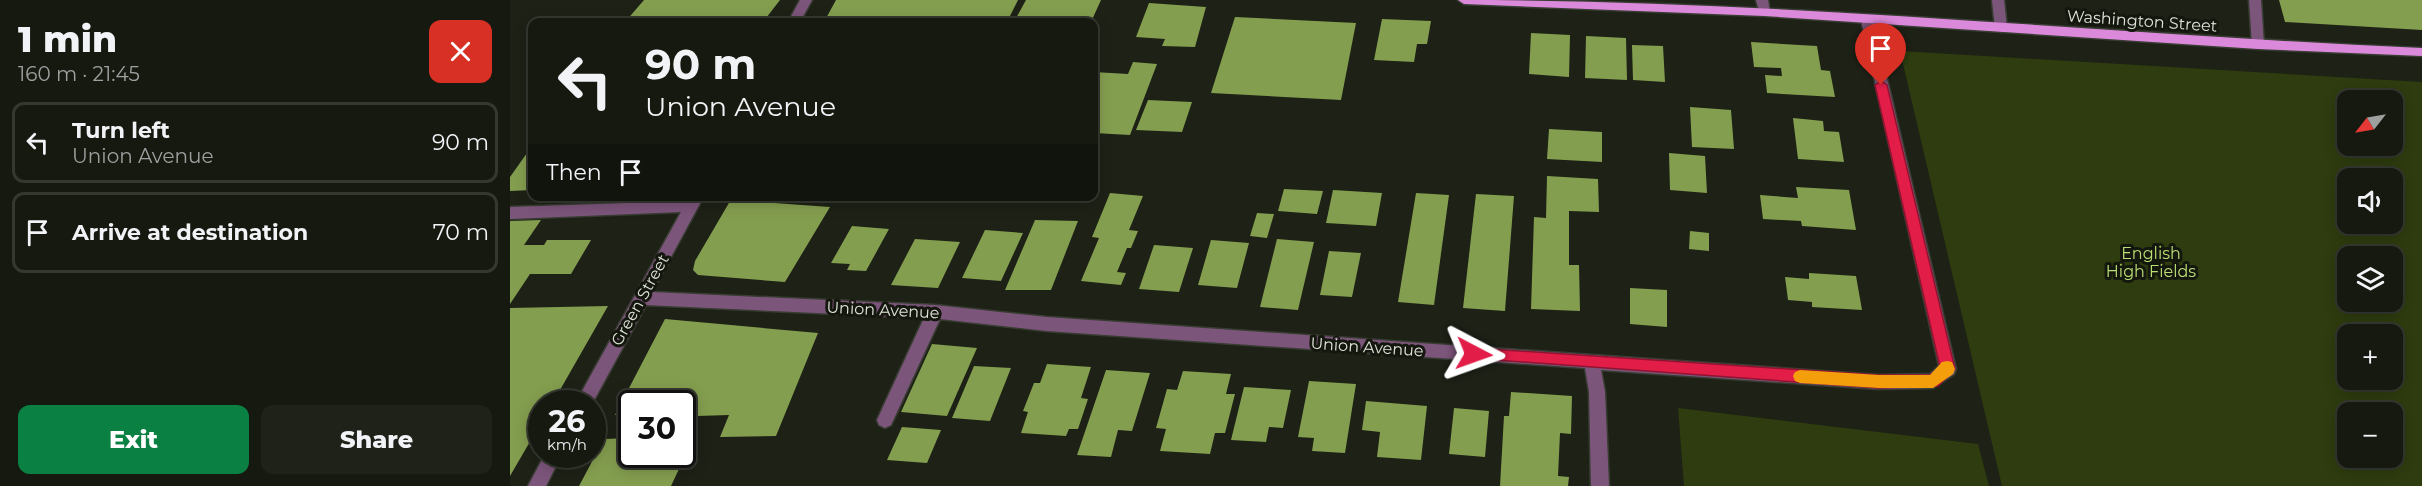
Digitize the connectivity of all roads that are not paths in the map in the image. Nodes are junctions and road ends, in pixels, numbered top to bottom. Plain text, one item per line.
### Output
1 (806, 0) edge
2 (1464, 0) edge
3 (1998, 0) edge
4 (2255, 0) edge
5 (1763, 6) edge
6 (796, 18) edge
7 (1867, 20) junction
8 (2001, 28) junction
9 (2258, 45) junction
10 (2422, 52) edge
11 (695, 201) edge
12 (510, 213) edge
13 (641, 298) junction
14 (935, 312) junction
15 (1592, 362) junction
16 (591, 390) edge
17 (885, 420) dead end
18 (547, 468) edge
19 (537, 486) edge
20 (1600, 486) edge

1 - 6 street
2 - 5 main road, Washington Street
3 - 8 street
4 - 9 street
5 - 7 main road, Washington Street
7 - 8 main road, Washington Street
7 - 15 street, Union Avenue
8 - 9 main road, Washington Street
9 - 10 main road, Washington Street
11 - 12 street
11 - 13 street, Green Street
13 - 14 street, Union Avenue
13 - 16 street, Green Street
14 - 15 street, Union Avenue
14 - 17 street
15 - 20 street
18 - 19 street

